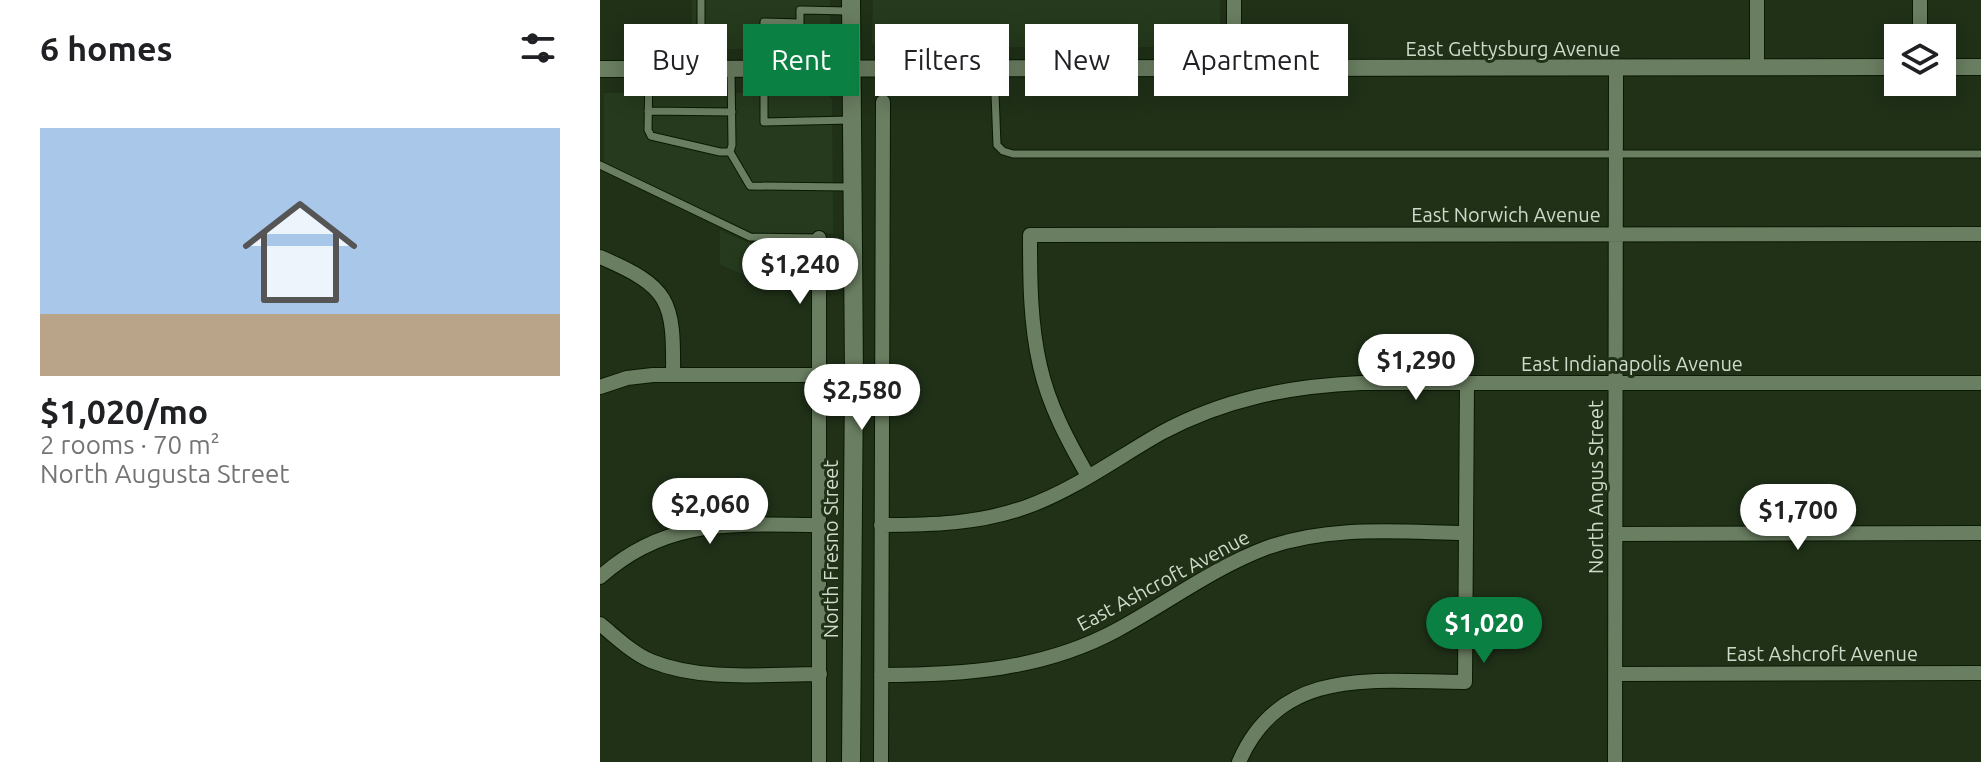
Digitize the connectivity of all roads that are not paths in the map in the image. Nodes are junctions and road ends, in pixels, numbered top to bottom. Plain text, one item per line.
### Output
1 (701, 0) edge
2 (799, 0) edge
3 (1234, 0) edge
4 (1757, 0) edge
5 (1920, 0) edge
6 (851, 5) edge
7 (800, 10) junction
8 (701, 24) edge
9 (764, 24) edge
10 (1234, 24) edge
11 (1920, 24) edge
12 (1757, 67) junction
13 (1884, 67) edge
14 (1956, 67) edge
15 (1981, 67) edge
16 (727, 68) edge
17 (731, 68) junction
18 (743, 68) edge
19 (1009, 68) edge
20 (1154, 68) edge
21 (1348, 68) edge
22 (1616, 68) junction
23 (600, 69) edge
24 (624, 69) edge
25 (648, 96) edge
26 (764, 96) edge
27 (852, 96) edge
28 (995, 96) edge
29 (883, 102) dead end
30 (648, 111) junction
31 (732, 112) junction
32 (852, 120) junction
33 (730, 152) junction
34 (1616, 154) junction
35 (1981, 154) edge
36 (600, 165) edge
37 (853, 187) junction
38 (1616, 234) junction
39 (1981, 234) edge
40 (819, 238) joint
41 (600, 257) edge
42 (673, 375) junction
43 (820, 375) junction
44 (854, 375) junction
45 (881, 375) junction
46 (1467, 383) junction
47 (1981, 383) edge
48 (1615, 384) junction
49 (600, 387) edge
50 (1088, 476) junction
51 (820, 525) junction
52 (881, 525) junction
53 (1465, 533) junction
54 (1981, 533) edge
55 (1615, 534) junction
56 (600, 577) edge
57 (600, 624) edge
58 (1981, 673) edge
59 (820, 674) junction
60 (1615, 674) junction
61 (881, 675) junction
62 (819, 762) edge
63 (851, 762) edge
64 (881, 762) edge
65 (1239, 762) edge
66 (1615, 762) edge

1 - 8 lane
2 - 7 lane
3 - 10 street
4 - 12 street
5 - 11 street
6 - 7 lane
7 - 9 lane
12 - 13 street, East Gettysburg Avenue
12 - 22 street, East Gettysburg Avenue
14 - 15 street
16 - 17 street, East Gettysburg Avenue
17 - 18 street, East Gettysburg Avenue
17 - 31 lane
19 - 20 street, East Gettysburg Avenue
21 - 22 street, East Gettysburg Avenue
22 - 34 street, North Angus Street
23 - 24 street, East Gettysburg Avenue
25 - 30 lane
26 - 32 lane
27 - 32 main road, North Fresno Street
28 - 34 lane
29 - 45 street
30 - 31 lane
30 - 33 lane
31 - 33 lane
32 - 37 main road, North Fresno Street
33 - 37 lane
34 - 35 lane
34 - 38 street, North Angus Street
36 - 40 lane
37 - 44 main road, North Fresno Street
38 - 39 street, East Norwich Avenue
38 - 48 street, North Angus Street
38 - 50 street, East Norwich Avenue
40 - 43 street, North Fresno Street
41 - 42 street
42 - 43 street
42 - 49 street
43 - 44 street
43 - 51 street, North Fresno Street
44 - 45 street
44 - 63 main road, North Fresno Street
45 - 52 street
46 - 48 street, East Indianapolis Avenue
46 - 50 street, East Indianapolis Avenue
46 - 53 street
47 - 48 street, East Indianapolis Avenue
48 - 55 street, North Angus Street
50 - 52 street, East Indianapolis Avenue
51 - 56 street
51 - 59 street, North Fresno Street
52 - 61 street
53 - 61 street, East Ashcroft Avenue
53 - 65 street
54 - 55 street
55 - 60 street, North Angus Street
57 - 59 street
58 - 60 street, East Ashcroft Avenue
59 - 62 street, North Fresno Street
60 - 66 street, North Angus Street
61 - 64 street

